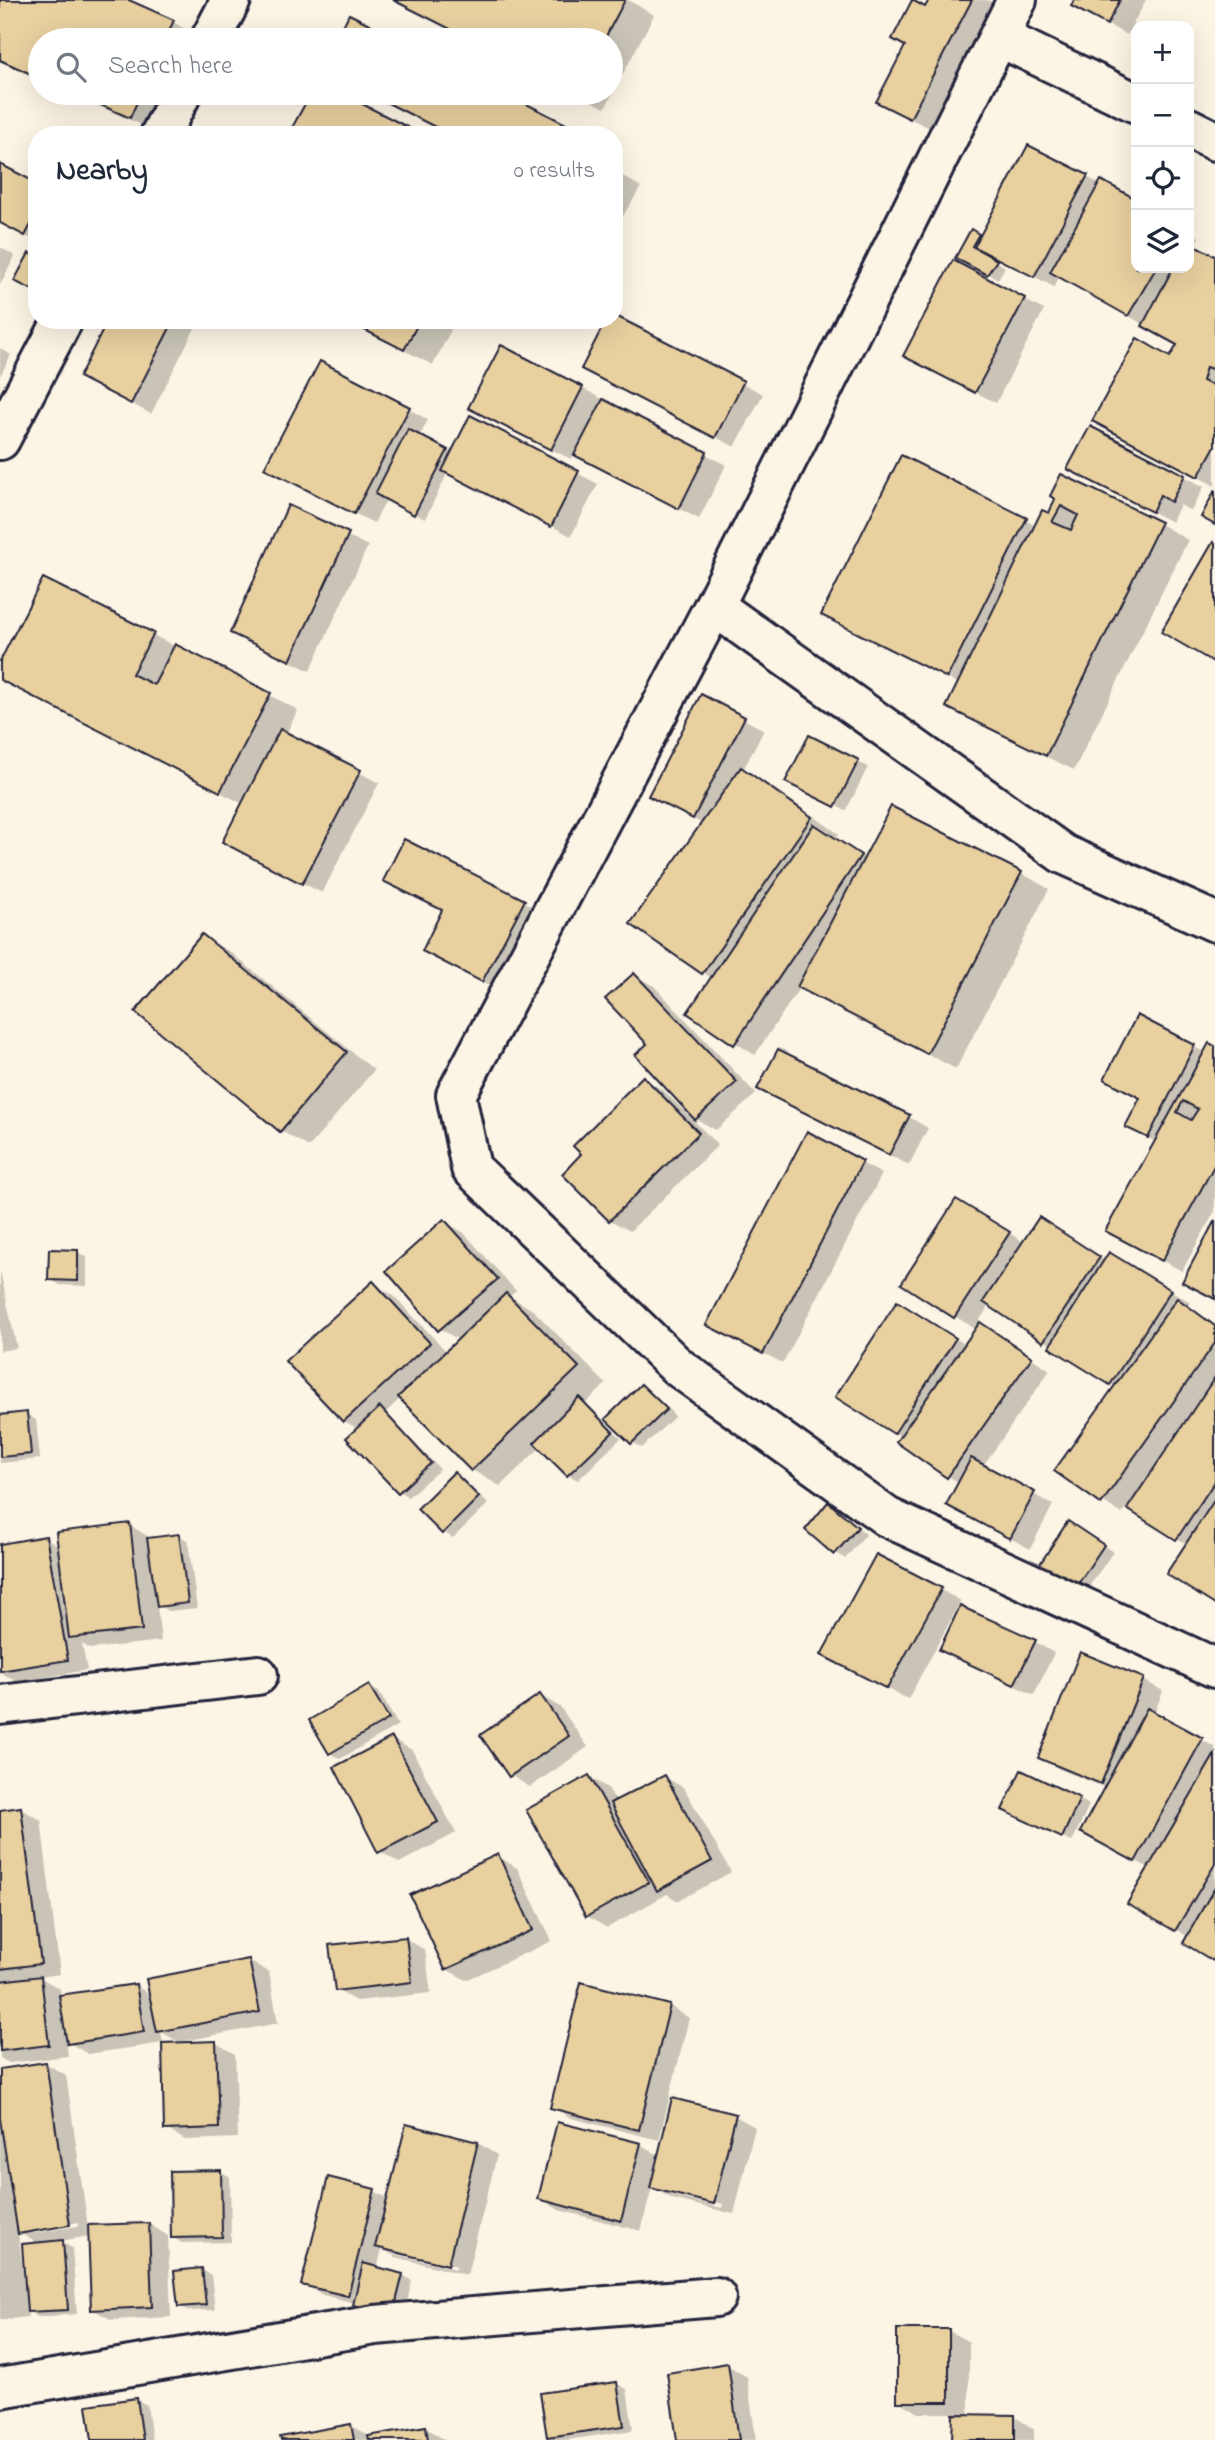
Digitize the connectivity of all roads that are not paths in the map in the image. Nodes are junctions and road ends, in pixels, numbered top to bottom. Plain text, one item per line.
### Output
1 (231, 0) edge
2 (1017, 0) edge
3 (216, 28) edge
4 (999, 37) junction
5 (1131, 101) edge
6 (176, 105) edge
7 (165, 126) edge
8 (1194, 130) edge
9 (1215, 141) edge
10 (58, 329) edge
11 (0, 440) edge
12 (714, 606) junction
13 (1215, 922) edge
14 (1215, 1668) edge
15 (258, 1675) dead end
16 (0, 1705) edge
17 (716, 2297) dead end
18 (0, 2388) edge

1 - 3 street
2 - 4 street
4 - 5 street
4 - 12 street
6 - 7 street
8 - 9 street
10 - 11 street
12 - 13 street
12 - 14 street
15 - 16 street
17 - 18 street

